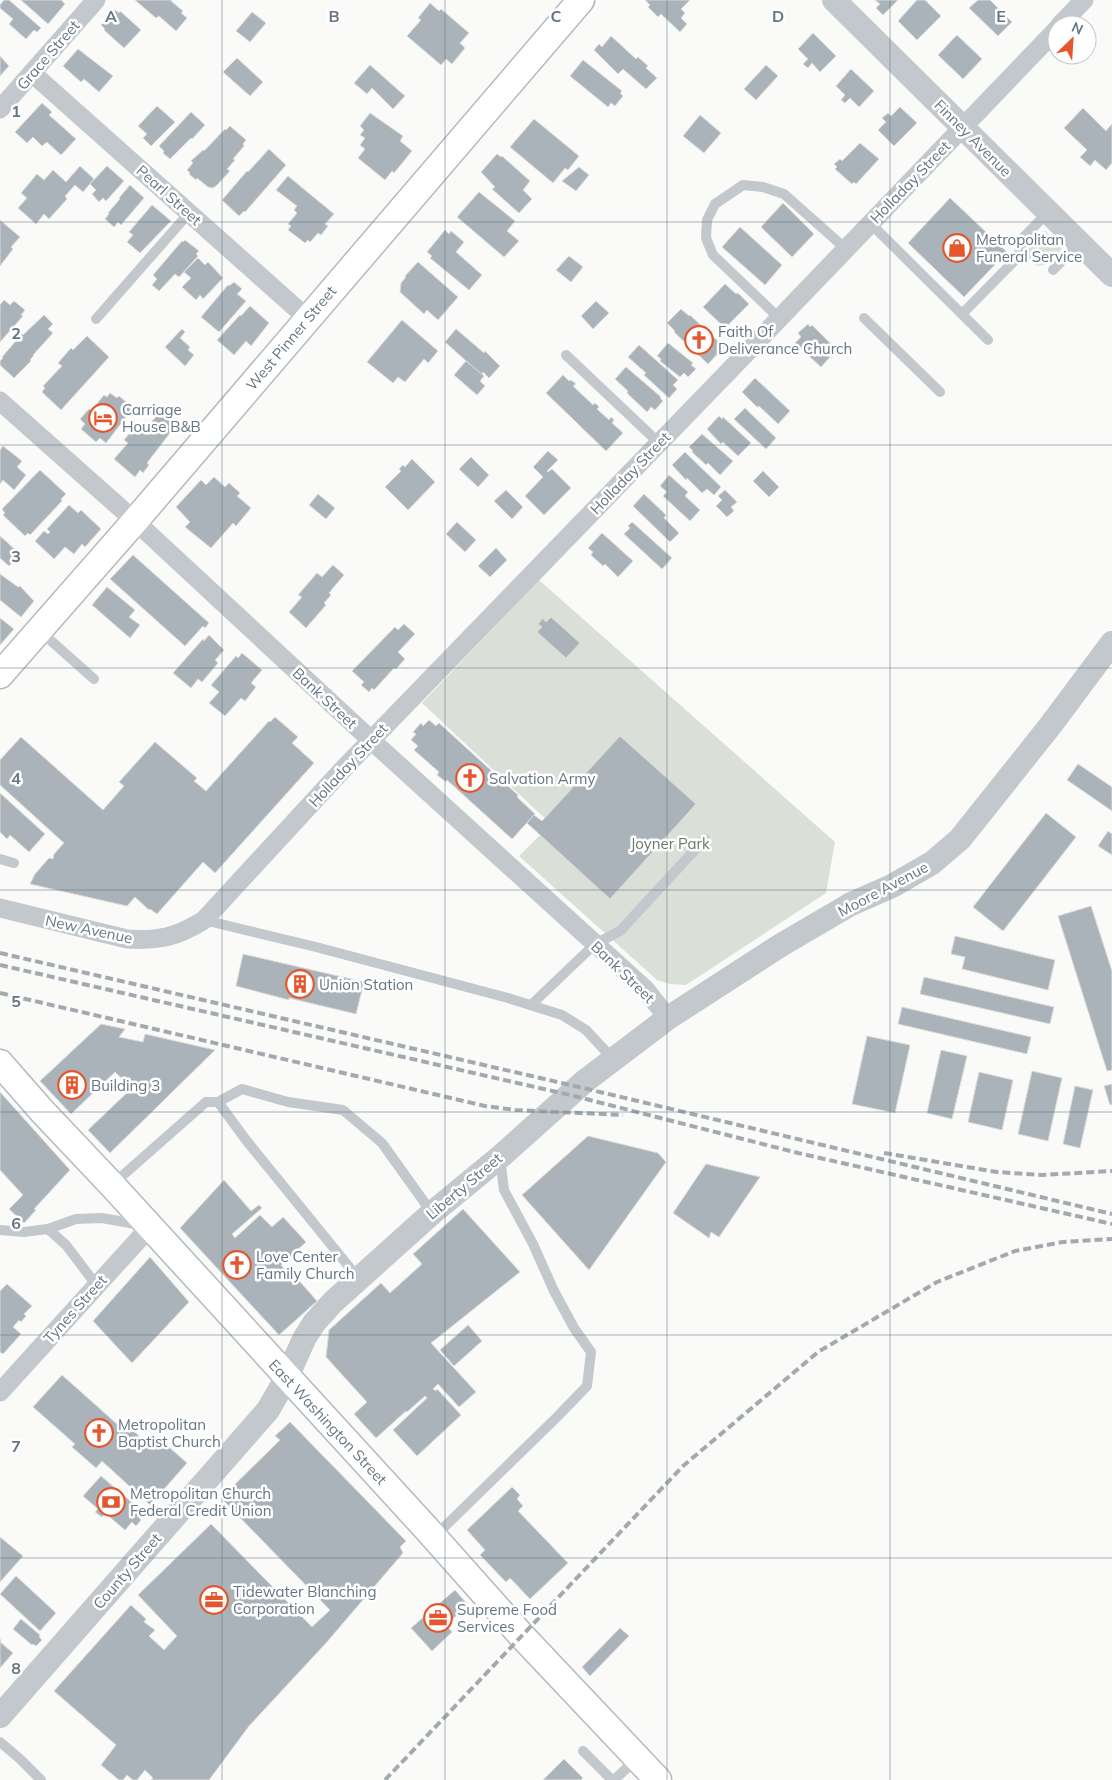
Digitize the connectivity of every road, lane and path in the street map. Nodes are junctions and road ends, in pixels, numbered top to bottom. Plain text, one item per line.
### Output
1 (96, 0) edge
2 (581, 0) edge
3 (834, 0) edge
4 (1084, 0) edge
5 (1070, 15) edge
6 (1047, 39) edge
7 (32, 73) junction
8 (0, 109) edge
9 (962, 127) junction
10 (189, 212) junction
11 (1048, 212) junction
12 (870, 223) junction
13 (1079, 243) junction
14 (846, 249) junction
15 (1053, 270) dead end
16 (1112, 275) edge
17 (962, 314) junction
18 (307, 318) junction
19 (779, 318) junction
20 (864, 318) dead end
21 (96, 319) dead end
22 (988, 340) dead end
23 (566, 355) dead end
24 (940, 392) dead end
25 (0, 401) edge
26 (659, 443) junction
27 (134, 521) junction
28 (39, 630) junction
29 (1112, 643) edge
30 (0, 675) edge
31 (94, 679) dead end
32 (371, 740) junction
33 (705, 839) dead end
34 (0, 859) edge
35 (14, 863) dead end
36 (0, 908) edge
37 (204, 920) junction
38 (595, 944) junction
39 (531, 1005) junction
40 (668, 1018) junction
41 (613, 1059) junction
42 (0, 1063) edge
43 (218, 1102) junction
44 (500, 1157) junction
45 (112, 1185) junction
46 (432, 1213) junction
47 (150, 1227) junction
48 (48, 1229) junction
49 (0, 1230) edge
50 (359, 1279) junction
51 (96, 1286) junction
52 (287, 1377) junction
53 (0, 1392) edge
54 (434, 1537) junction
55 (3, 1707) edge
56 (0, 1742) edge
57 (583, 1751) dead end
58 (637, 1758) junction
59 (41, 1780) edge
60 (613, 1780) edge
61 (658, 1780) edge

1 - 7 street, Grace Street
2 - 18 main road, West Pinner Street
3 - 9 street, Finney Avenue
4 - 5 street
6 - 9 street, Holladay Street
7 - 8 street, Grace Street
7 - 10 street, Pearl Street
9 - 11 street, Finney Avenue
9 - 12 street, Holladay Street
10 - 18 street, Pearl Street
10 - 21 lane
11 - 13 street, Finney Avenue
11 - 17 lane
12 - 14 street, Holladay Street
12 - 17 lane
13 - 15 lane
13 - 16 street, Finney Avenue
14 - 19 street, Holladay Street
14 - 19 lane
17 - 22 lane
18 - 27 main road, West Pinner Street
19 - 26 street, Holladay Street
20 - 24 lane
23 - 26 lane
25 - 27 street, Bank Street
26 - 32 street, Holladay Street
27 - 28 main road, West Pinner Street
27 - 32 street, Bank Street
28 - 30 main road, West Pinner Street
28 - 31 lane
29 - 40 street, Moore Avenue
32 - 37 street, Holladay Street
32 - 38 street, Bank Street
33 - 38 lane
34 - 35 lane
36 - 37 street, New Avenue
37 - 39 lane
38 - 39 lane
38 - 40 street, Bank Street
39 - 41 lane
40 - 41 street, Liberty Street
41 - 44 street, Liberty Street
42 - 45 main road, East Washington Street
43 - 45 lane
43 - 46 lane
43 - 50 lane
44 - 46 street, Liberty Street
44 - 54 lane
45 - 47 main road, East Washington Street
46 - 50 street, Liberty Street
47 - 48 lane
47 - 51 street, Tynes Street
47 - 52 main road, East Washington Street
48 - 49 lane
48 - 51 lane
50 - 52 street, Liberty Street
51 - 53 street, Tynes Street
52 - 54 main road, East Washington Street
52 - 55 street, County Street
54 - 58 main road, East Washington Street
56 - 59 lane
57 - 60 lane
58 - 60 lane
58 - 61 main road, East Washington Street

